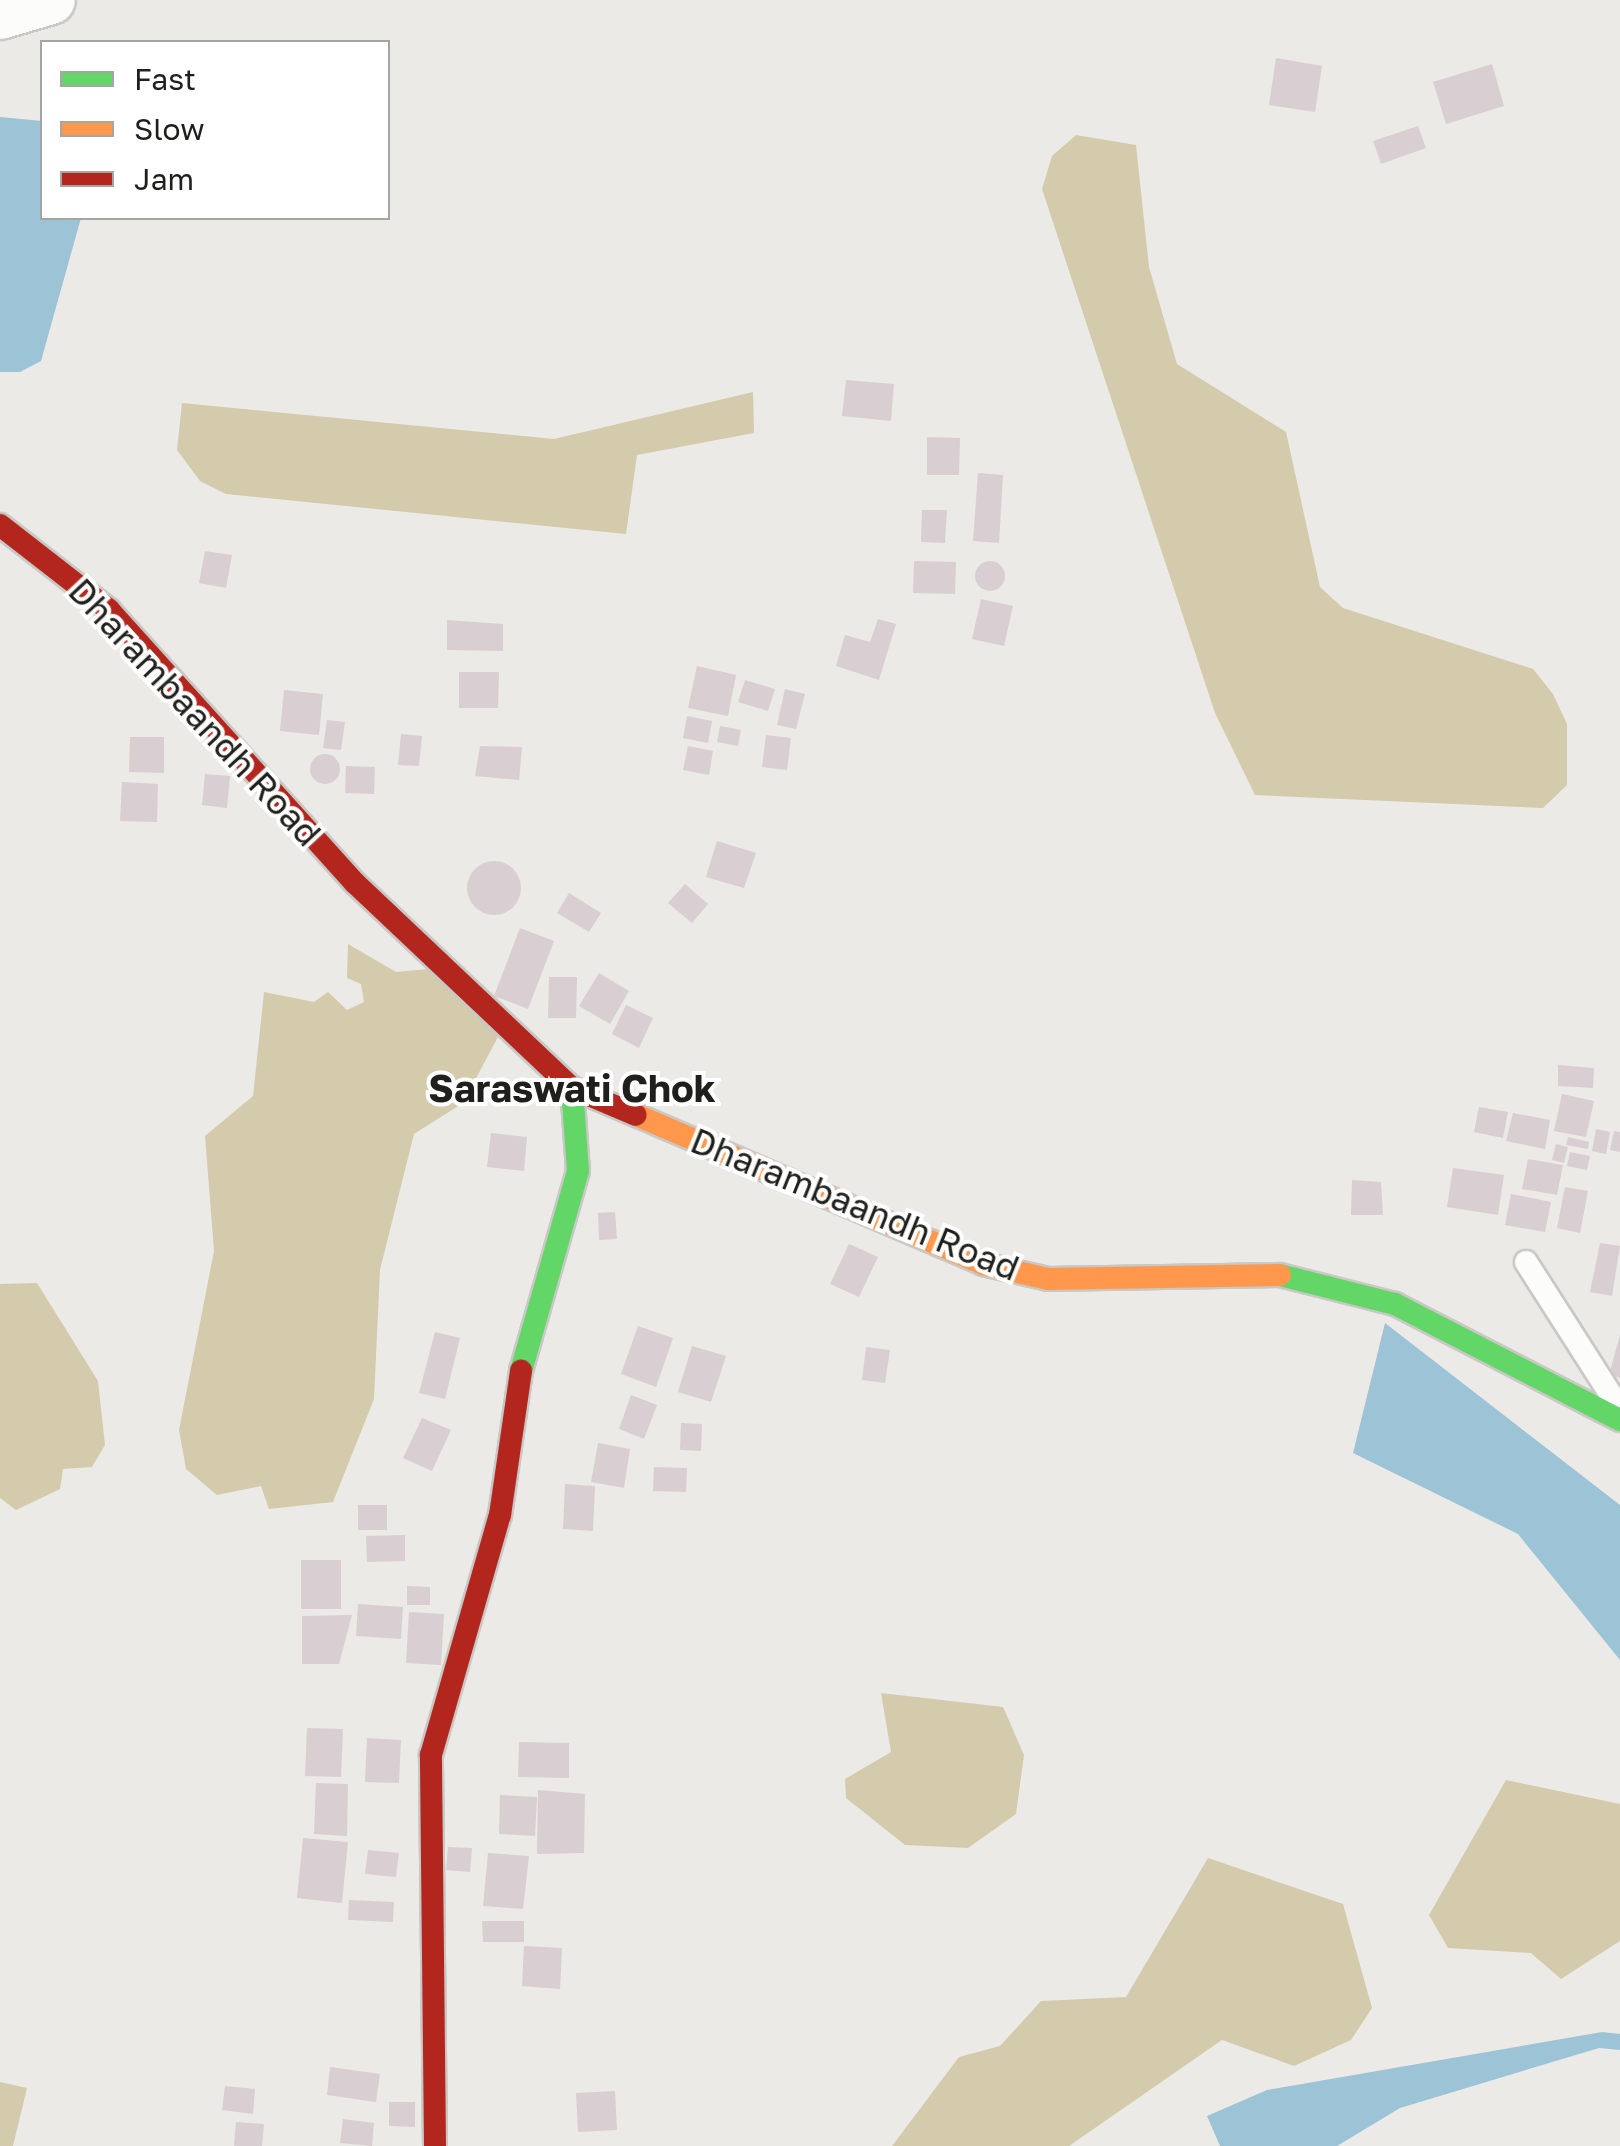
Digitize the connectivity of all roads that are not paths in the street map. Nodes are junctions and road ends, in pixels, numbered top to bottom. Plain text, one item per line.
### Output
1 (50, 0) edge
2 (0, 16) edge
3 (0, 525) edge
4 (572, 1088) junction
5 (1526, 1262) dead end
6 (1620, 1409) edge
7 (1620, 1420) edge
8 (435, 2146) edge

1 - 2 street
3 - 4 street, Dharambaandh Road
4 - 7 street, Dharambaandh Road
4 - 8 street
5 - 6 lane

